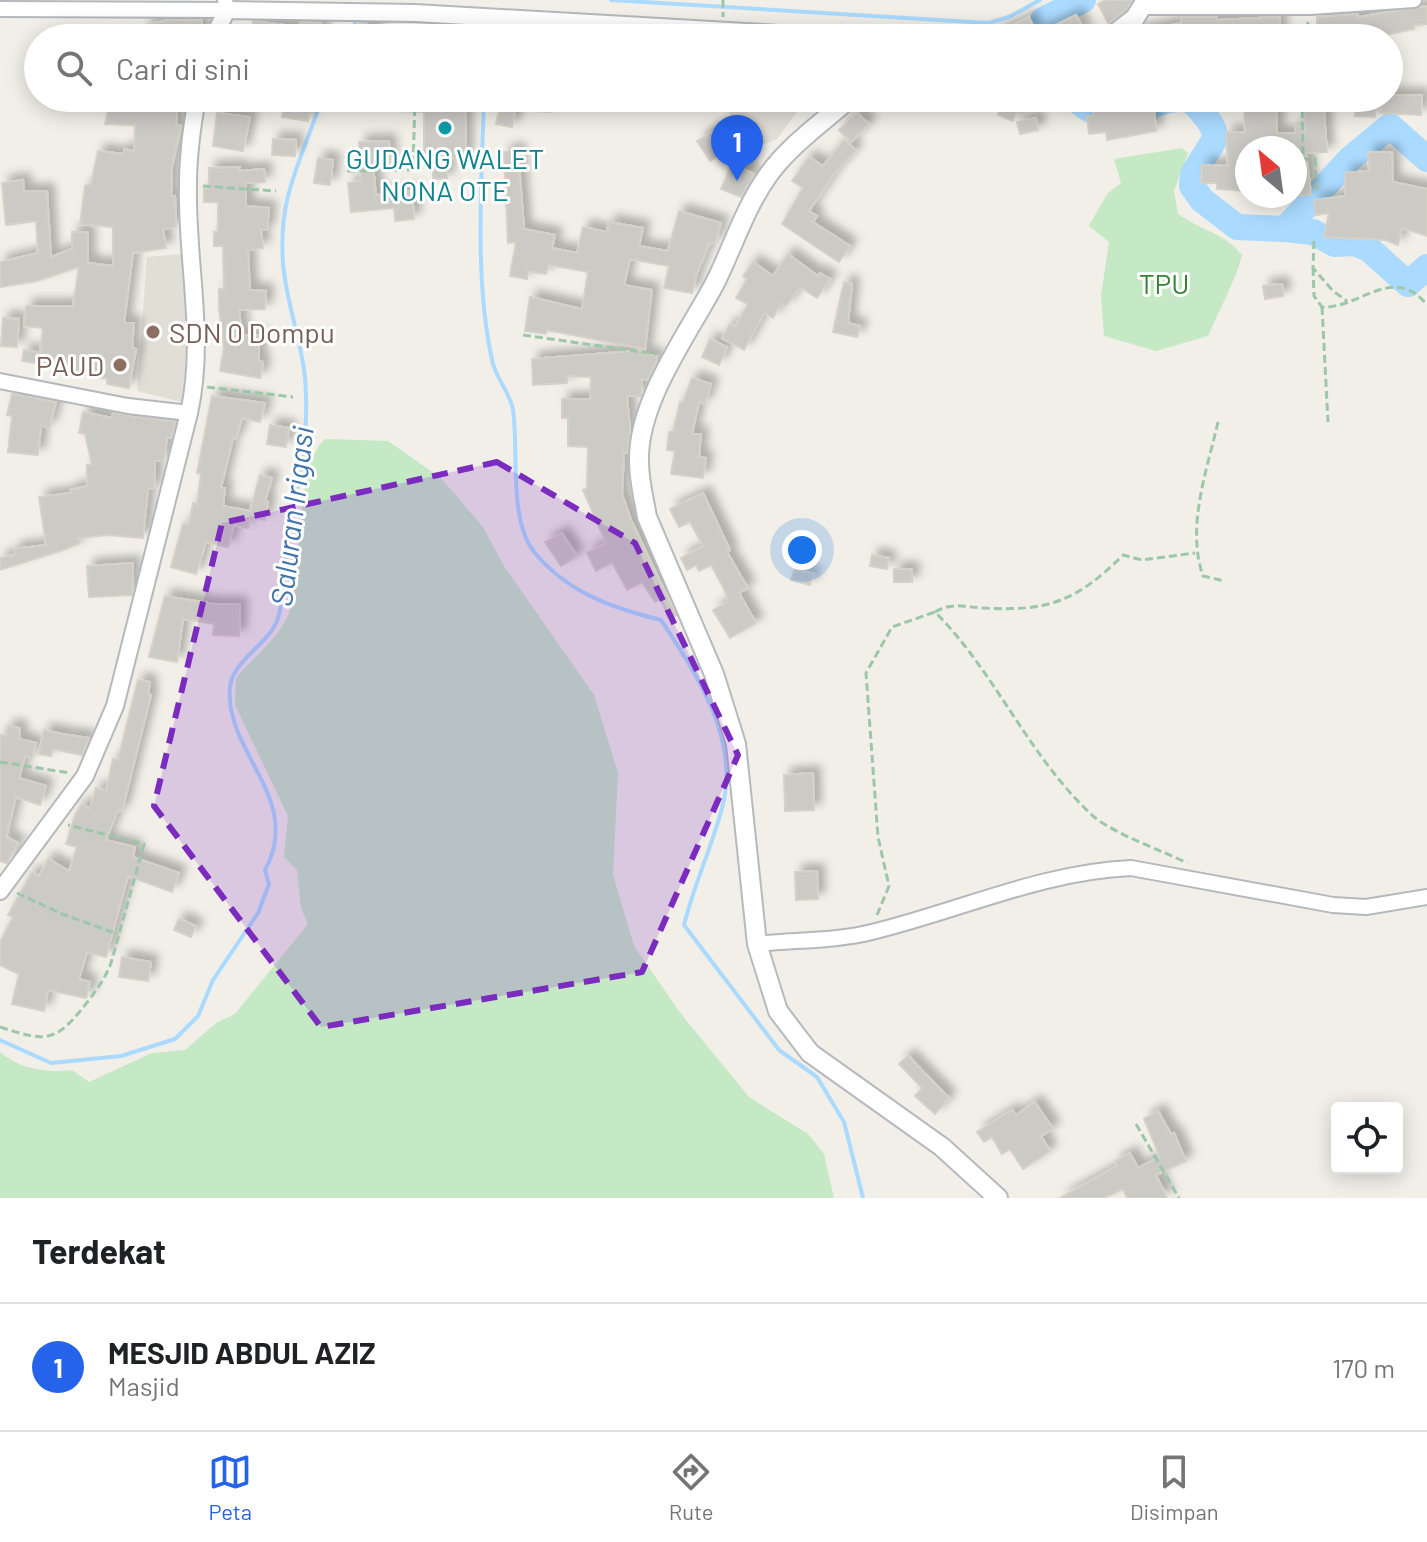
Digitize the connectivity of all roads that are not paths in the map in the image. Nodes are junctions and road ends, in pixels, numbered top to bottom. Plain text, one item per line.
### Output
1 (1414, 0) edge
2 (1145, 3) edge
3 (126, 5) edge
4 (226, 5) edge
5 (332, 6) edge
6 (0, 9) edge
7 (219, 24) edge
8 (606, 24) edge
9 (1123, 24) edge
10 (195, 112) edge
11 (835, 112) edge
12 (0, 381) edge
13 (189, 413) junction
14 (2, 888) edge
15 (1427, 897) edge
16 (757, 944) junction
17 (998, 1198) edge

1 - 2 street
2 - 9 main road
3 - 4 street
3 - 6 street
4 - 5 street
4 - 7 street
5 - 8 street
10 - 13 street
11 - 16 main road
12 - 13 street
13 - 14 street
15 - 16 street
16 - 17 main road

